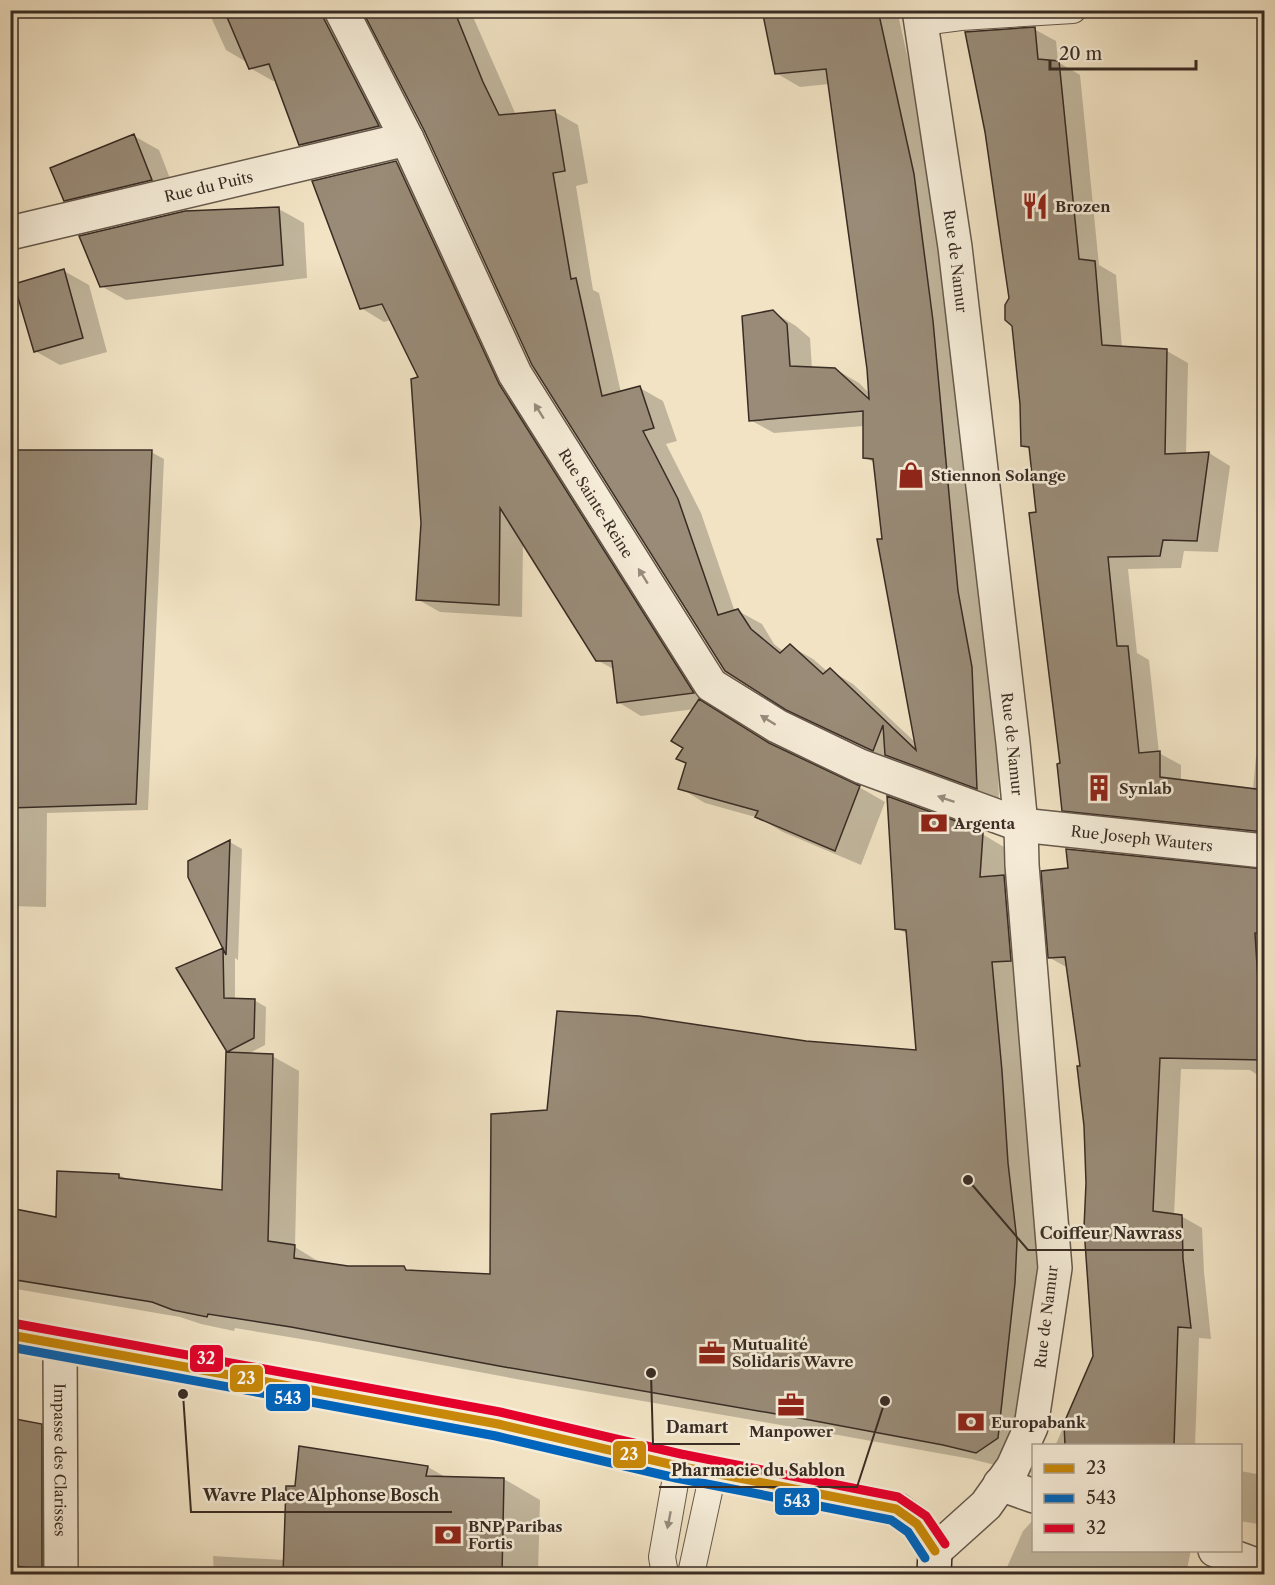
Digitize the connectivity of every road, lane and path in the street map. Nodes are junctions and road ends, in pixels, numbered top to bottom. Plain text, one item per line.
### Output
1 (341, 10) edge
2 (1073, 10) edge
3 (920, 16) edge
4 (407, 139) junction
5 (10, 233) edge
6 (1021, 825) junction
7 (1264, 851) edge
8 (10, 1335) edge
9 (60, 1344) junction
10 (678, 1466) junction
11 (713, 1473) junction
12 (1000, 1484) junction
13 (1032, 1495) edge
14 (1218, 1552) edge
15 (935, 1563) edge
16 (1264, 1568) edge
17 (61, 1575) edge
18 (665, 1575) edge
19 (692, 1575) edge

1 - 4 street, Rue Sainte-Reine
2 - 3 lane
3 - 6 street, Rue de Namur
4 - 5 street, Rue du Puits
6 -> 4 street, Rue Sainte-Reine
6 - 7 street, Rue Joseph Wauters
6 - 12 street, Rue de Namur
8 - 9 street
9 - 10 street
9 - 17 street, Impasse des Clarisses
10 - 11 street
10 -> 18 lane
11 - 15 street
11 - 19 lane
12 - 13 street
12 - 15 street, Rue de Namur
14 - 16 street

